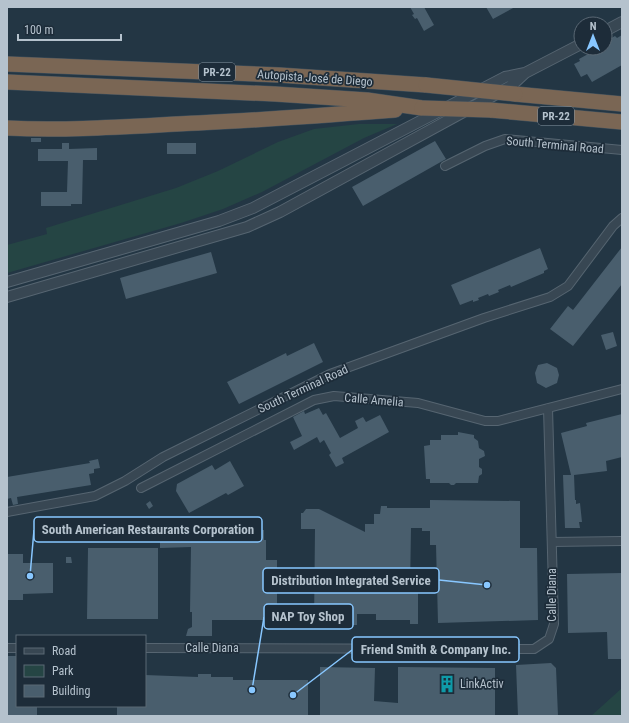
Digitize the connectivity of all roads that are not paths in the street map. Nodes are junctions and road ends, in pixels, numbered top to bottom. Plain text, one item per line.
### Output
1 (622, 22) edge
2 (613, 27) edge
3 (573, 48) edge
4 (7, 64) edge
5 (525, 73) junction
6 (7, 82) edge
7 (622, 104) edge
8 (422, 108) junction
9 (622, 122) edge
10 (7, 128) edge
11 (622, 150) edge
12 (445, 166) dead end
13 (622, 218) edge
14 (7, 282) edge
15 (7, 297) edge
16 (622, 389) edge
17 (548, 408) junction
18 (141, 488) dead end
19 (7, 512) edge
20 (622, 541) edge
21 (552, 542) junction
22 (146, 648) edge

1 - 2 street
3 - 5 street
4 - 7 highway, Autopista José de Diego / PR-22, bridge
5 - 14 street
5 - 15 street
6 - 8 highway, Autopista José de Diego / PR-22
8 - 9 highway, Autopista José de Diego / PR-22, bridge
8 - 10 highway, Autopista José de Diego / PR-22
11 - 12 street, South Terminal Road
13 - 19 street, South Terminal Road
16 - 17 street, Calle Amelia
17 - 18 street, Calle Amelia
17 - 21 street, Calle Diana
20 - 21 street
21 - 22 street, Calle Diana

